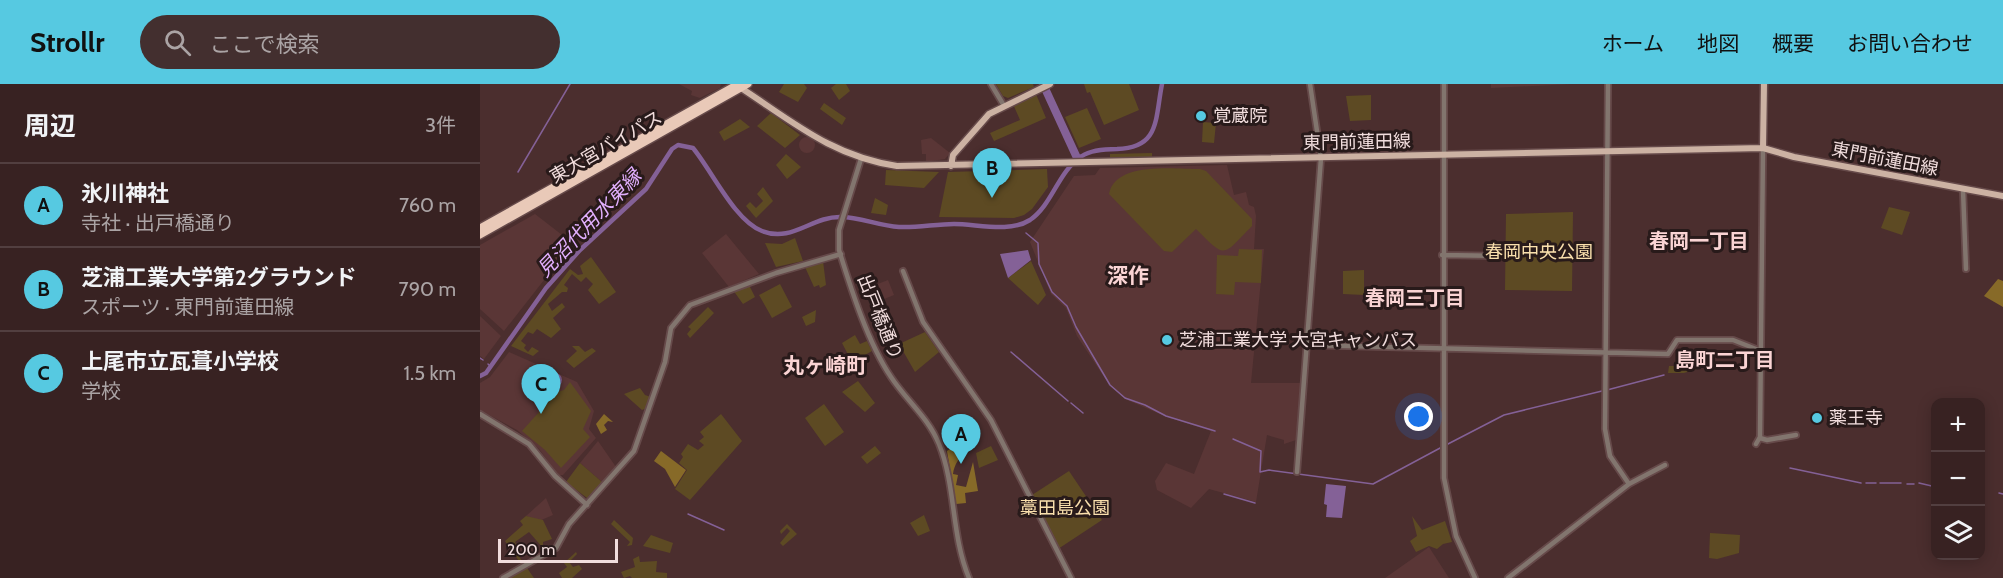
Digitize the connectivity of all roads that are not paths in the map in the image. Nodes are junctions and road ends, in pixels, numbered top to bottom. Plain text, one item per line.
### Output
1 (991, 84) edge
2 (1049, 84) edge
3 (1310, 84) edge
4 (1444, 84) edge
5 (1608, 84) edge
6 (1764, 84) edge
7 (740, 85) edge
8 (1003, 105) junction
9 (1763, 148) junction
10 (1606, 151) junction
11 (1443, 155) junction
12 (1321, 158) junction
13 (861, 159) junction
14 (951, 166) junction
15 (1964, 190) junction
16 (2003, 196) edge
17 (480, 228) edge
18 (480, 235) edge
19 (841, 254) junction
20 (1442, 255) junction
21 (1503, 256) dead end
22 (1966, 269) dead end
23 (903, 271) dead end
24 (1308, 345) junction
25 (1442, 348) junction
26 (1761, 351) junction
27 (1606, 352) junction
28 (480, 414) edge
29 (1796, 435) dead end
30 (1760, 438) junction
31 (1756, 444) dead end
32 (1665, 465) dead end
33 (1297, 472) dead end
34 (1629, 484) junction
35 (587, 504) junction
36 (503, 578) edge
37 (969, 578) edge
38 (1071, 578) edge
39 (1475, 578) edge
40 (1508, 578) edge

1 - 8 street
2 - 8 main road
3 - 12 street
4 - 11 street
5 - 10 street
6 - 9 main road
7 - 13 main road, 東門前蓮田線
7 - 17 highway, 東大宮バイパス
7 - 18 highway, 東大宮バイパス
8 - 14 main road
9 - 10 main road, 東門前蓮田線
9 - 15 main road, 東門前蓮田線
9 - 26 street
10 - 11 main road, 東門前蓮田線
10 - 27 street
11 - 12 main road, 東門前蓮田線
11 - 20 street
12 - 14 main road, 東門前蓮田線
12 - 24 street
13 - 14 main road, 東門前蓮田線
13 - 19 street, 出戸橋通り
15 - 16 main road, 東門前蓮田線
15 - 22 street
19 - 35 street
19 - 37 street, 出戸橋通り
20 - 21 street
20 - 25 street
23 - 38 street
24 - 25 street
24 - 33 street
25 - 27 street
25 - 39 street
26 - 27 street
26 - 30 street
27 - 34 street
28 - 35 street
29 - 30 street
30 - 31 street
32 - 34 street
34 - 40 street
35 - 36 street

